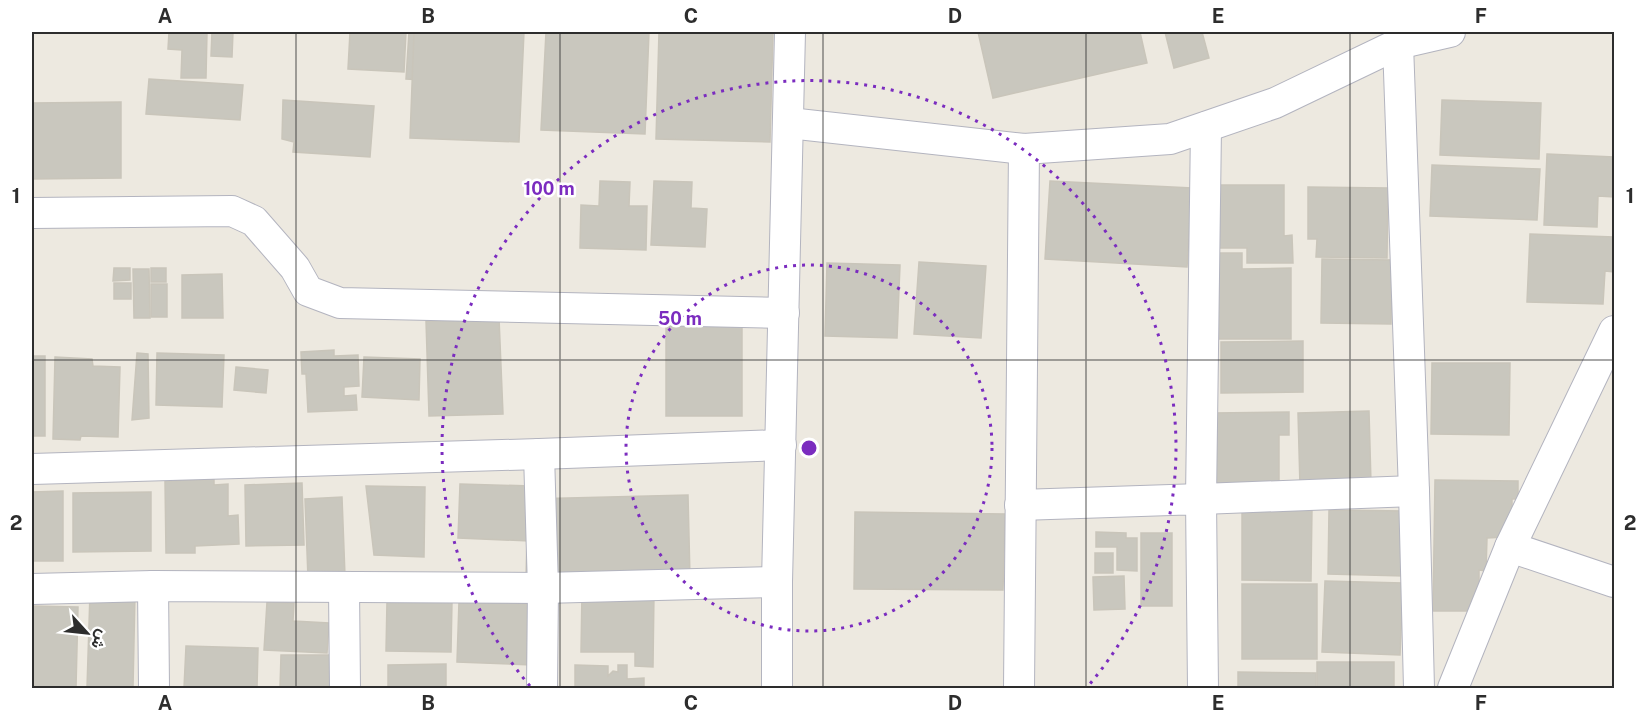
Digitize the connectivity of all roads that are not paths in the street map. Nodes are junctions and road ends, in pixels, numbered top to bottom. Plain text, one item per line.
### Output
1 (790, 32) edge
2 (1450, 32) edge
3 (1398, 44) junction
4 (789, 123) junction
5 (1206, 127) junction
6 (1024, 149) junction
7 (32, 213) edge
8 (784, 313) junction
9 (1614, 332) edge
10 (781, 445) junction
11 (539, 454) junction
12 (32, 469) edge
13 (1414, 491) junction
14 (1201, 499) junction
15 (1020, 505) junction
16 (1510, 547) junction
17 (777, 582) junction
18 (1614, 582) edge
19 (153, 586) junction
20 (344, 588) junction
21 (543, 588) junction
22 (32, 589) edge
23 (154, 688) edge
24 (345, 688) edge
25 (542, 688) edge
26 (777, 688) edge
27 (1019, 688) edge
28 (1203, 688) edge
29 (1419, 688) edge
30 (1453, 688) edge

1 - 4 street
2 - 3 street
3 - 5 street
3 - 13 street
4 - 6 street
4 - 8 street
5 - 6 street
5 - 14 street
6 - 15 street
7 - 8 street
8 - 10 street
9 - 16 street
10 - 11 street
10 - 17 street
11 - 12 street
11 - 21 street
13 - 14 street
13 - 29 street
14 - 15 street
14 - 28 street
15 - 27 street
16 - 18 street
16 - 30 street
17 - 21 street
17 - 26 street
19 - 20 street
19 - 22 street
19 - 23 street
20 - 21 street
20 - 24 street
21 - 25 street

